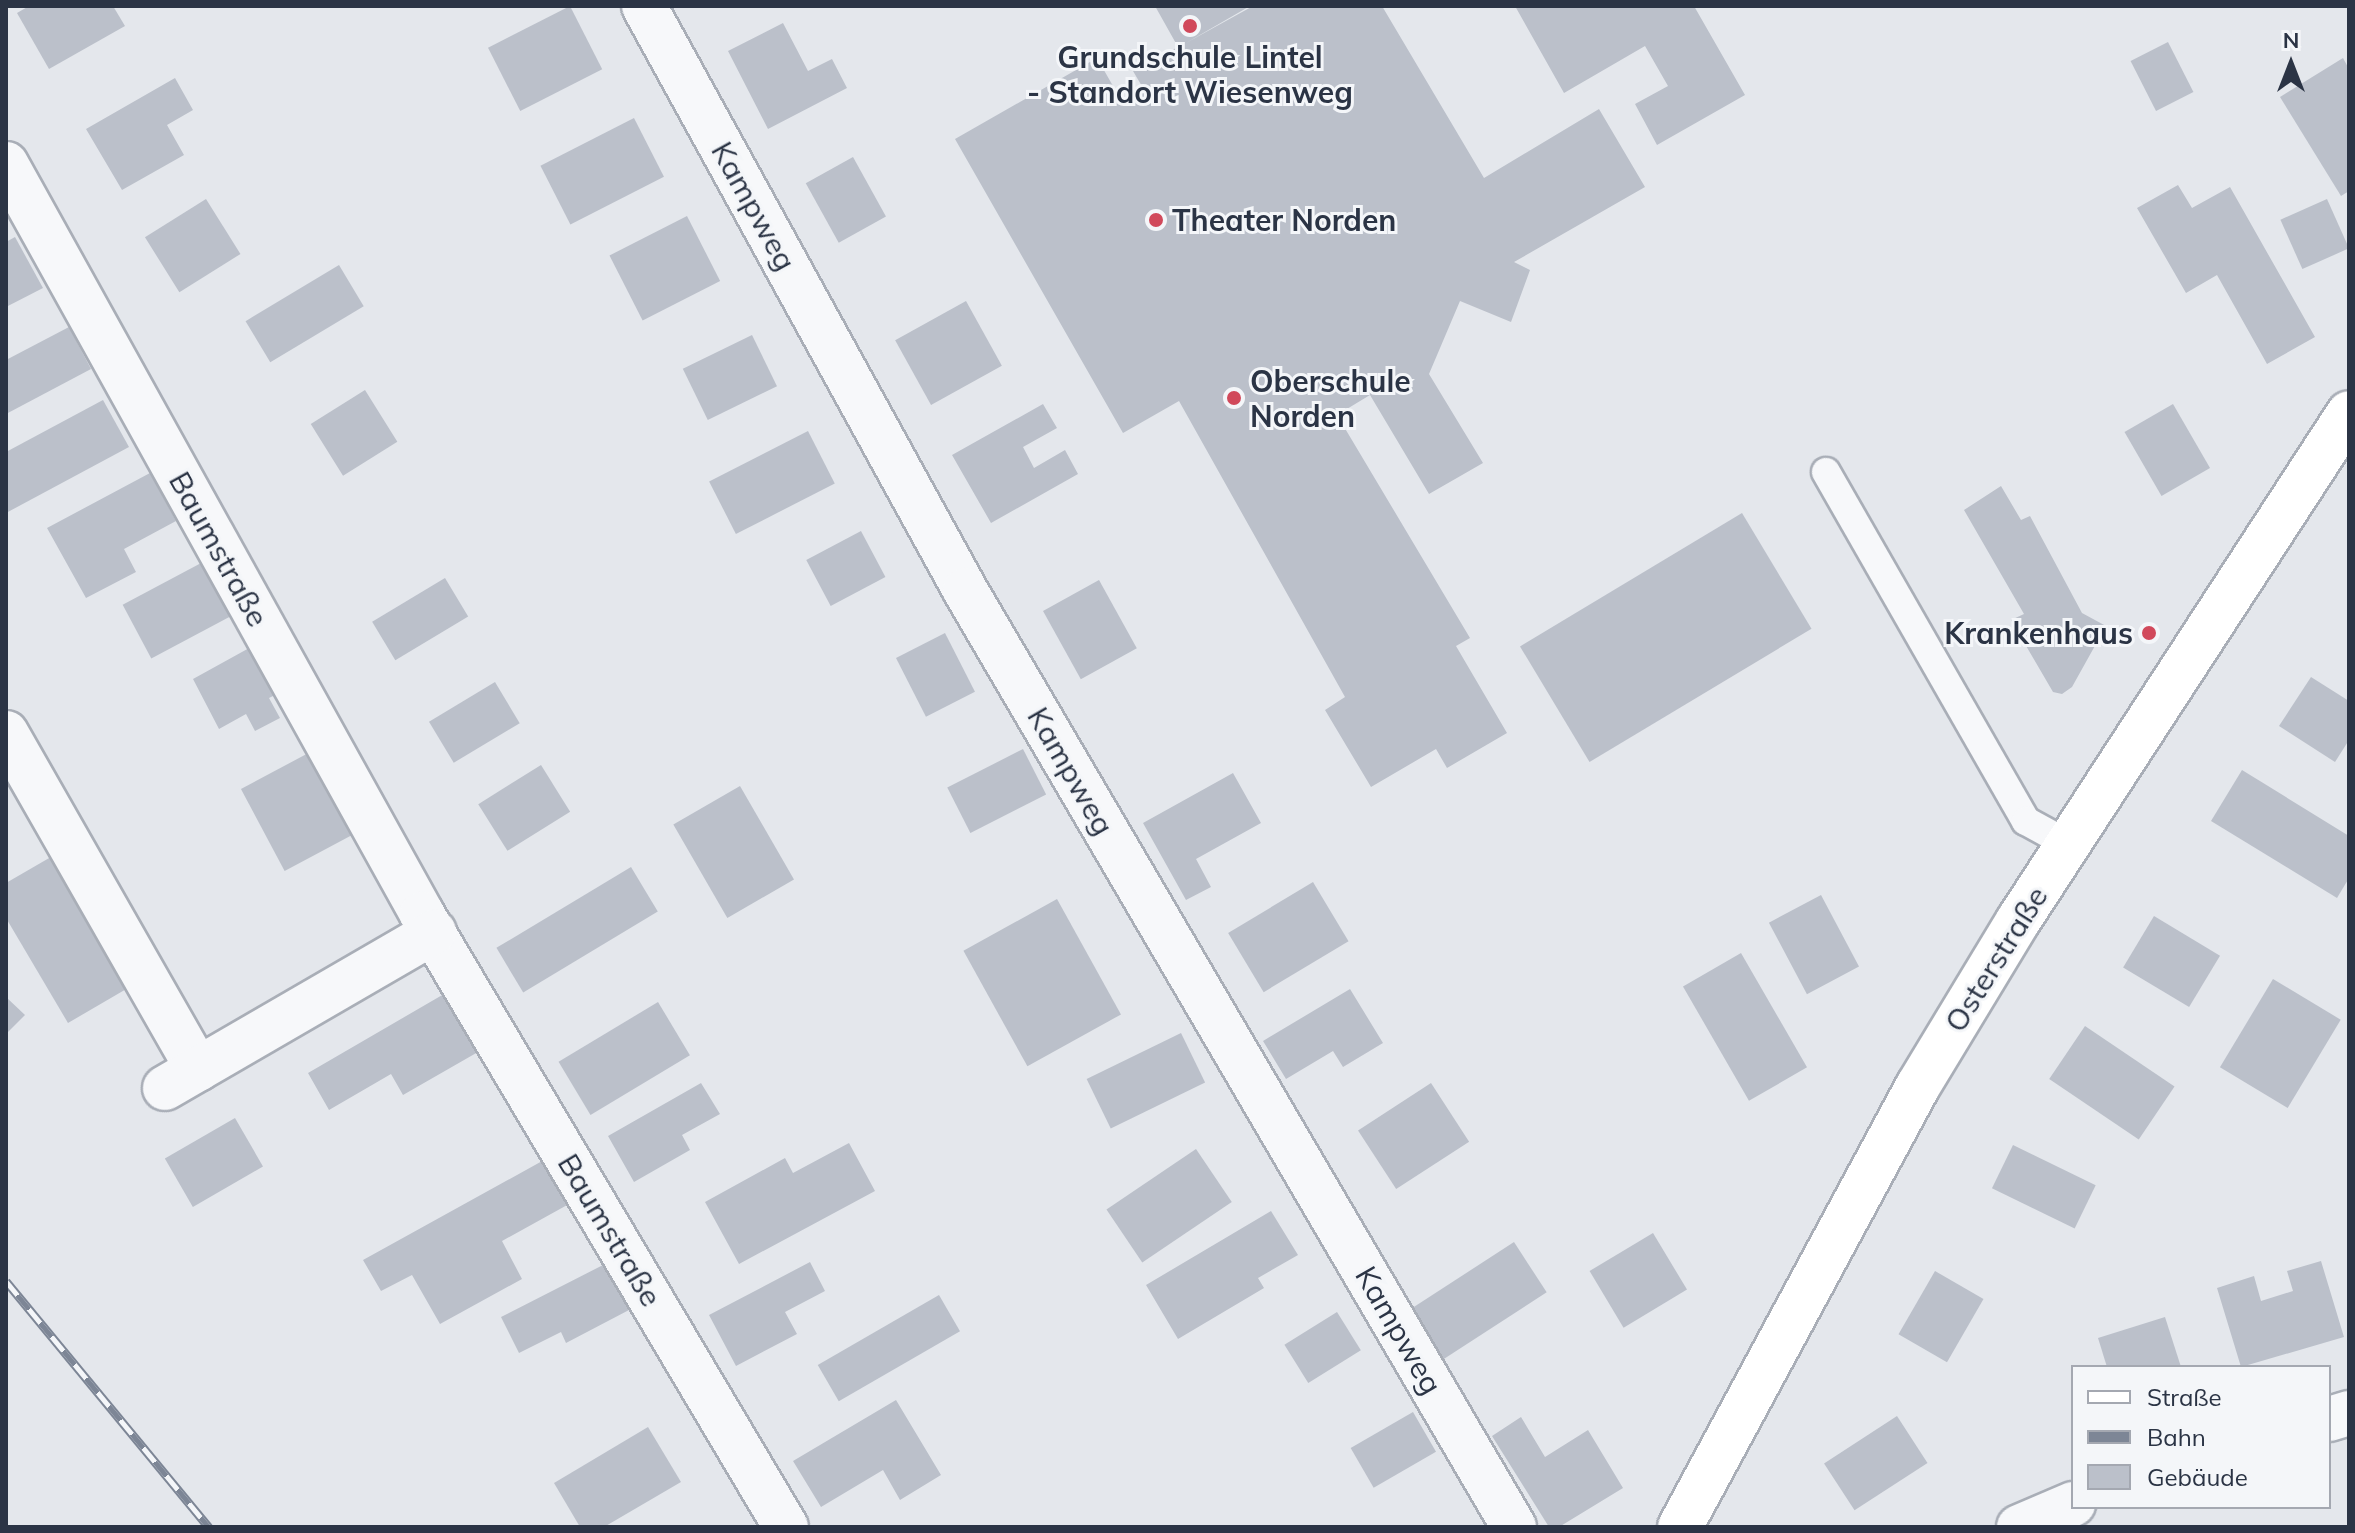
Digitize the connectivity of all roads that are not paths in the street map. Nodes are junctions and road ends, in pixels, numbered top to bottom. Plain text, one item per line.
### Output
1 (644, 6) edge
2 (6, 164) edge
3 (2349, 413) edge
4 (1826, 472) dead end
5 (6, 733) edge
6 (2068, 844) junction
7 (434, 932) junction
8 (2071, 1505) edge
9 (786, 1527) edge
10 (1514, 1527) edge
11 (1680, 1527) edge
12 (2019, 1527) edge

1 - 10 street, Kampweg
2 - 7 street, Baumstraße
3 - 6 street, Osterstraße
4 - 6 lane
5 - 7 street
6 - 11 street, Osterstraße
7 - 9 street, Baumstraße
8 - 12 street

